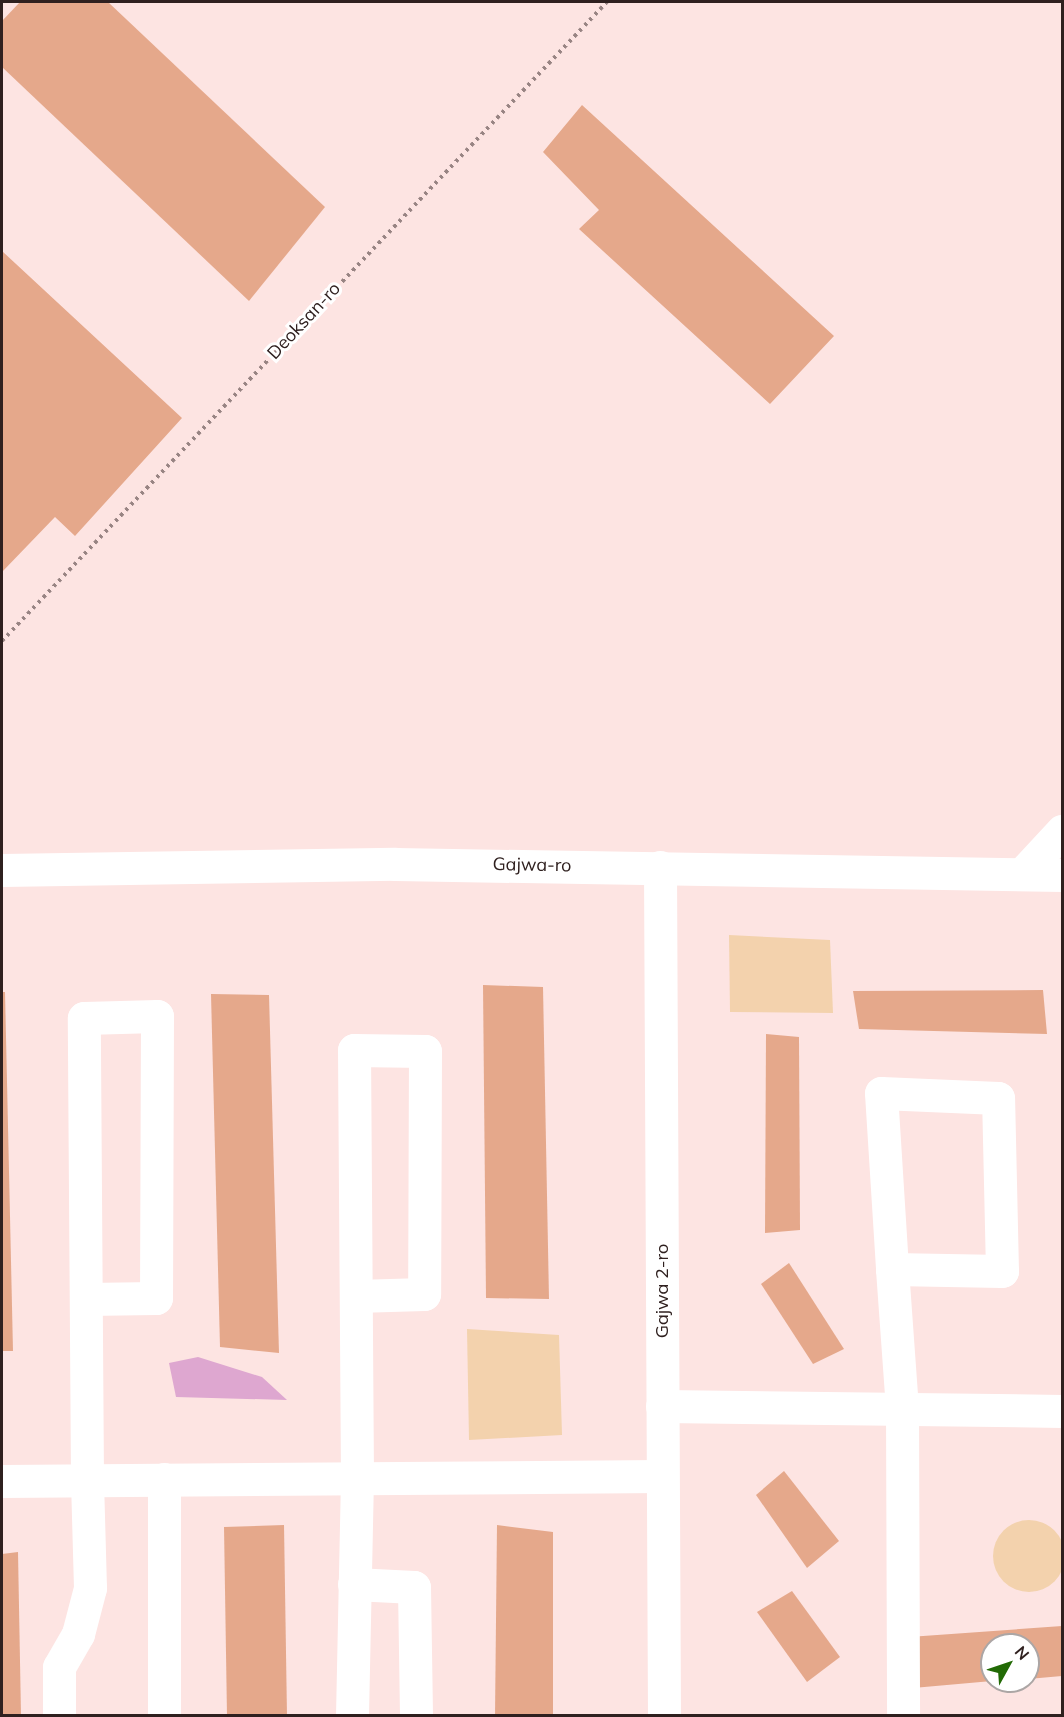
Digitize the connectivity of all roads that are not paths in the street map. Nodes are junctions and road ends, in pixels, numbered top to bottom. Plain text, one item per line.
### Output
1 (1062, 831) edge
2 (660, 867) junction
3 (2, 870) edge
4 (1022, 874) junction
5 (1062, 875) edge
6 (892, 1269) junction
7 (356, 1296) junction
8 (86, 1299) junction
9 (663, 1406) junction
10 (902, 1407) junction
11 (1062, 1411) edge
12 (662, 1476) junction
13 (357, 1478) junction
14 (164, 1479) junction
15 (87, 1480) junction
16 (2, 1481) edge
17 (354, 1584) junction
18 (59, 1716) edge
19 (164, 1716) edge
20 (352, 1716) edge
21 (416, 1716) edge
22 (664, 1716) edge
23 (903, 1716) edge

1 - 4 street
2 - 3 street, Gajwa-ro
2 - 4 street, Gajwa-ro
2 - 9 street, Gajwa 2-ro
4 - 5 street, Gajwa-ro
6 - 6 street
6 - 10 street
7 - 7 street
7 - 13 street
8 - 8 street
8 - 15 street
9 - 10 street
9 - 12 street, Gajwa 2-ro
10 - 11 street
10 - 23 street
12 - 13 street
12 - 22 street, Gajwa 2-ro
13 - 14 street
13 - 17 street
14 - 15 street
14 - 19 street
15 - 16 street
15 - 18 street
17 - 20 street
17 - 21 street

